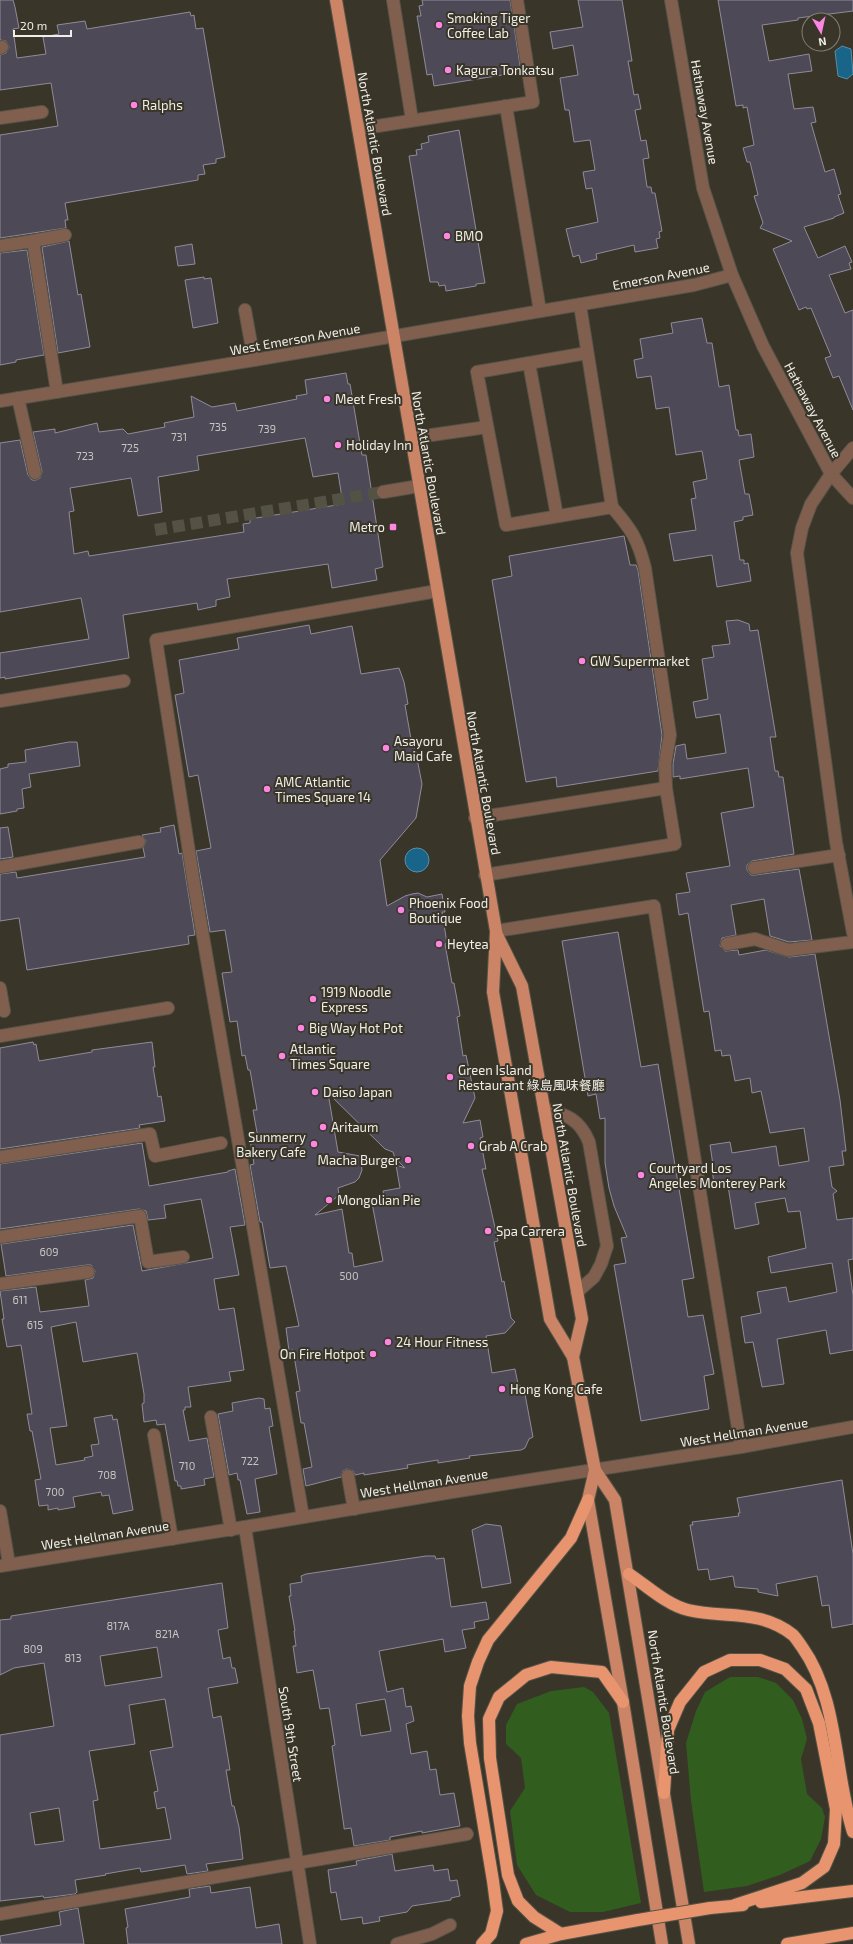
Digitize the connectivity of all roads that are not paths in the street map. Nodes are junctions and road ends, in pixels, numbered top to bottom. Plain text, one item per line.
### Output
1 (336, 0) edge
2 (393, 0) edge
3 (517, 0) edge
4 (671, 0) edge
5 (506, 106) junction
6 (42, 112) dead end
7 (0, 118) edge
8 (412, 120) junction
9 (358, 129) junction
10 (65, 235) dead end
11 (33, 241) junction
12 (0, 246) edge
13 (732, 275) junction
14 (594, 302) joint
15 (580, 305) junction
16 (245, 310) dead end
17 (540, 311) junction
18 (393, 336) junction
19 (587, 353) junction
20 (254, 360) junction
21 (529, 363) junction
22 (57, 392) junction
23 (18, 398) junction
24 (0, 401) edge
25 (487, 427) junction
26 (411, 438) junction
27 (853, 448) edge
28 (35, 473) dead end
29 (831, 474) junction
30 (419, 486) junction
31 (383, 492) tunnel mouth
32 (853, 498) edge
33 (612, 507) junction
34 (557, 516) junction
35 (437, 591) junction
36 (124, 681) dead end
37 (0, 701) edge
38 (666, 788) junction
39 (476, 818) junction
40 (139, 842) dead end
41 (839, 855) junction
42 (0, 867) edge
43 (754, 868) dead end
44 (485, 875) junction
45 (496, 931) junction
46 (853, 933) edge
47 (853, 942) edge
48 (727, 944) dead end
49 (0, 988) edge
50 (168, 1008) dead end
51 (4, 1011) dead end
52 (0, 1036) edge
53 (544, 1109) junction
54 (221, 1143) dead end
55 (0, 1157) edge
56 (0, 1237) edge
57 (183, 1257) dead end
58 (88, 1272) dead end
59 (0, 1284) edge
60 (577, 1292) junction
61 (573, 1357) junction
62 (210, 1417) dead end
63 (853, 1427) edge
64 (154, 1435) dead end
65 (741, 1447) junction
66 (595, 1470) junction
67 (348, 1476) dead end
68 (588, 1500) junction
69 (354, 1509) junction
70 (0, 1511) edge
71 (303, 1518) junction
72 (245, 1527) junction
73 (231, 1530) junction
74 (172, 1539) junction
75 (4, 1565) edge
76 (629, 1574) junction
77 (624, 1702) junction
78 (664, 1793) junction
79 (853, 1832) edge
80 (467, 1834) dead end
81 (297, 1865) junction
82 (853, 1891) edge
83 (735, 1905) junction
84 (0, 1914) edge
85 (450, 1925) dead end
86 (853, 1933) edge
87 (561, 1934) junction
88 (310, 1944) edge
89 (397, 1944) edge
90 (482, 1944) edge
91 (526, 1944) edge
92 (662, 1944) edge
93 (689, 1944) edge
94 (788, 1944) edge

1 - 9 main road, North Atlantic Boulevard
2 - 8 street
3 - 5 street
4 - 13 street, Hathaway Avenue
5 - 8 street
5 - 17 street
6 - 7 street
8 - 9 street
9 - 18 main road, North Atlantic Boulevard
10 - 11 street
11 - 12 street
11 - 22 street
13 - 14 street, Emerson Avenue
13 - 29 street, Hathaway Avenue
14 - 15 street, West Emerson Avenue
15 - 17 street, West Emerson Avenue
15 - 19 street
16 - 20 street
17 - 18 street, West Emerson Avenue
18 - 20 street, West Emerson Avenue
18 - 26 main road, North Atlantic Boulevard
19 - 21 street
19 - 33 street
20 - 22 street, West Emerson Avenue
21 - 25 street
21 - 34 street
22 - 23 street, West Emerson Avenue
23 - 24 street, West Emerson Avenue
23 - 28 street
25 - 26 street
25 - 34 street
26 - 30 main road, North Atlantic Boulevard
27 - 29 street
29 - 32 street
29 - 41 street, Hathaway Avenue
30 - 31 street
30 - 35 main road, North Atlantic Boulevard
33 - 34 street
33 - 38 street
35 - 39 main road, North Atlantic Boulevard
35 - 71 street
36 - 37 street
38 - 39 street
38 - 44 street
39 - 44 main road, North Atlantic Boulevard
40 - 42 street
41 - 43 street
41 - 46 street, Hathaway Avenue
44 - 45 main road, North Atlantic Boulevard
45 - 53 main road, North Atlantic Boulevard
45 - 61 main road, North Atlantic Boulevard
45 - 65 street
47 - 48 street
49 - 51 street
50 - 52 street
53 - 60 main road, North Atlantic Boulevard
53 - 60 street
54 - 55 street
56 - 57 street
58 - 59 street
60 - 61 main road, North Atlantic Boulevard
61 - 66 main road, North Atlantic Boulevard
62 - 73 street
63 - 65 street, West Hellman Avenue
64 - 74 street
65 - 66 street, West Hellman Avenue
66 - 68 main road, North Atlantic Boulevard
66 - 69 street, West Hellman Avenue
66 - 76 main road, North Atlantic Boulevard
67 - 69 street
68 - 77 main road, North Atlantic Boulevard
68 - 90 highway
69 - 71 street, West Hellman Avenue
70 - 75 street
71 - 72 street, West Hellman Avenue
72 - 73 street, West Hellman Avenue
72 - 81 street, South 9th Street
73 - 74 street, West Hellman Avenue
74 - 75 street, West Hellman Avenue
76 - 78 main road, North Atlantic Boulevard
76 - 79 highway
77 - 87 highway
77 - 92 main road, North Atlantic Boulevard
78 - 83 highway
78 - 93 main road, North Atlantic Boulevard
80 - 81 street
81 - 84 street
81 - 88 street, South 9th Street
82 - 83 highway
83 - 87 highway, bridge
85 - 89 street
86 - 94 highway
87 - 91 highway

